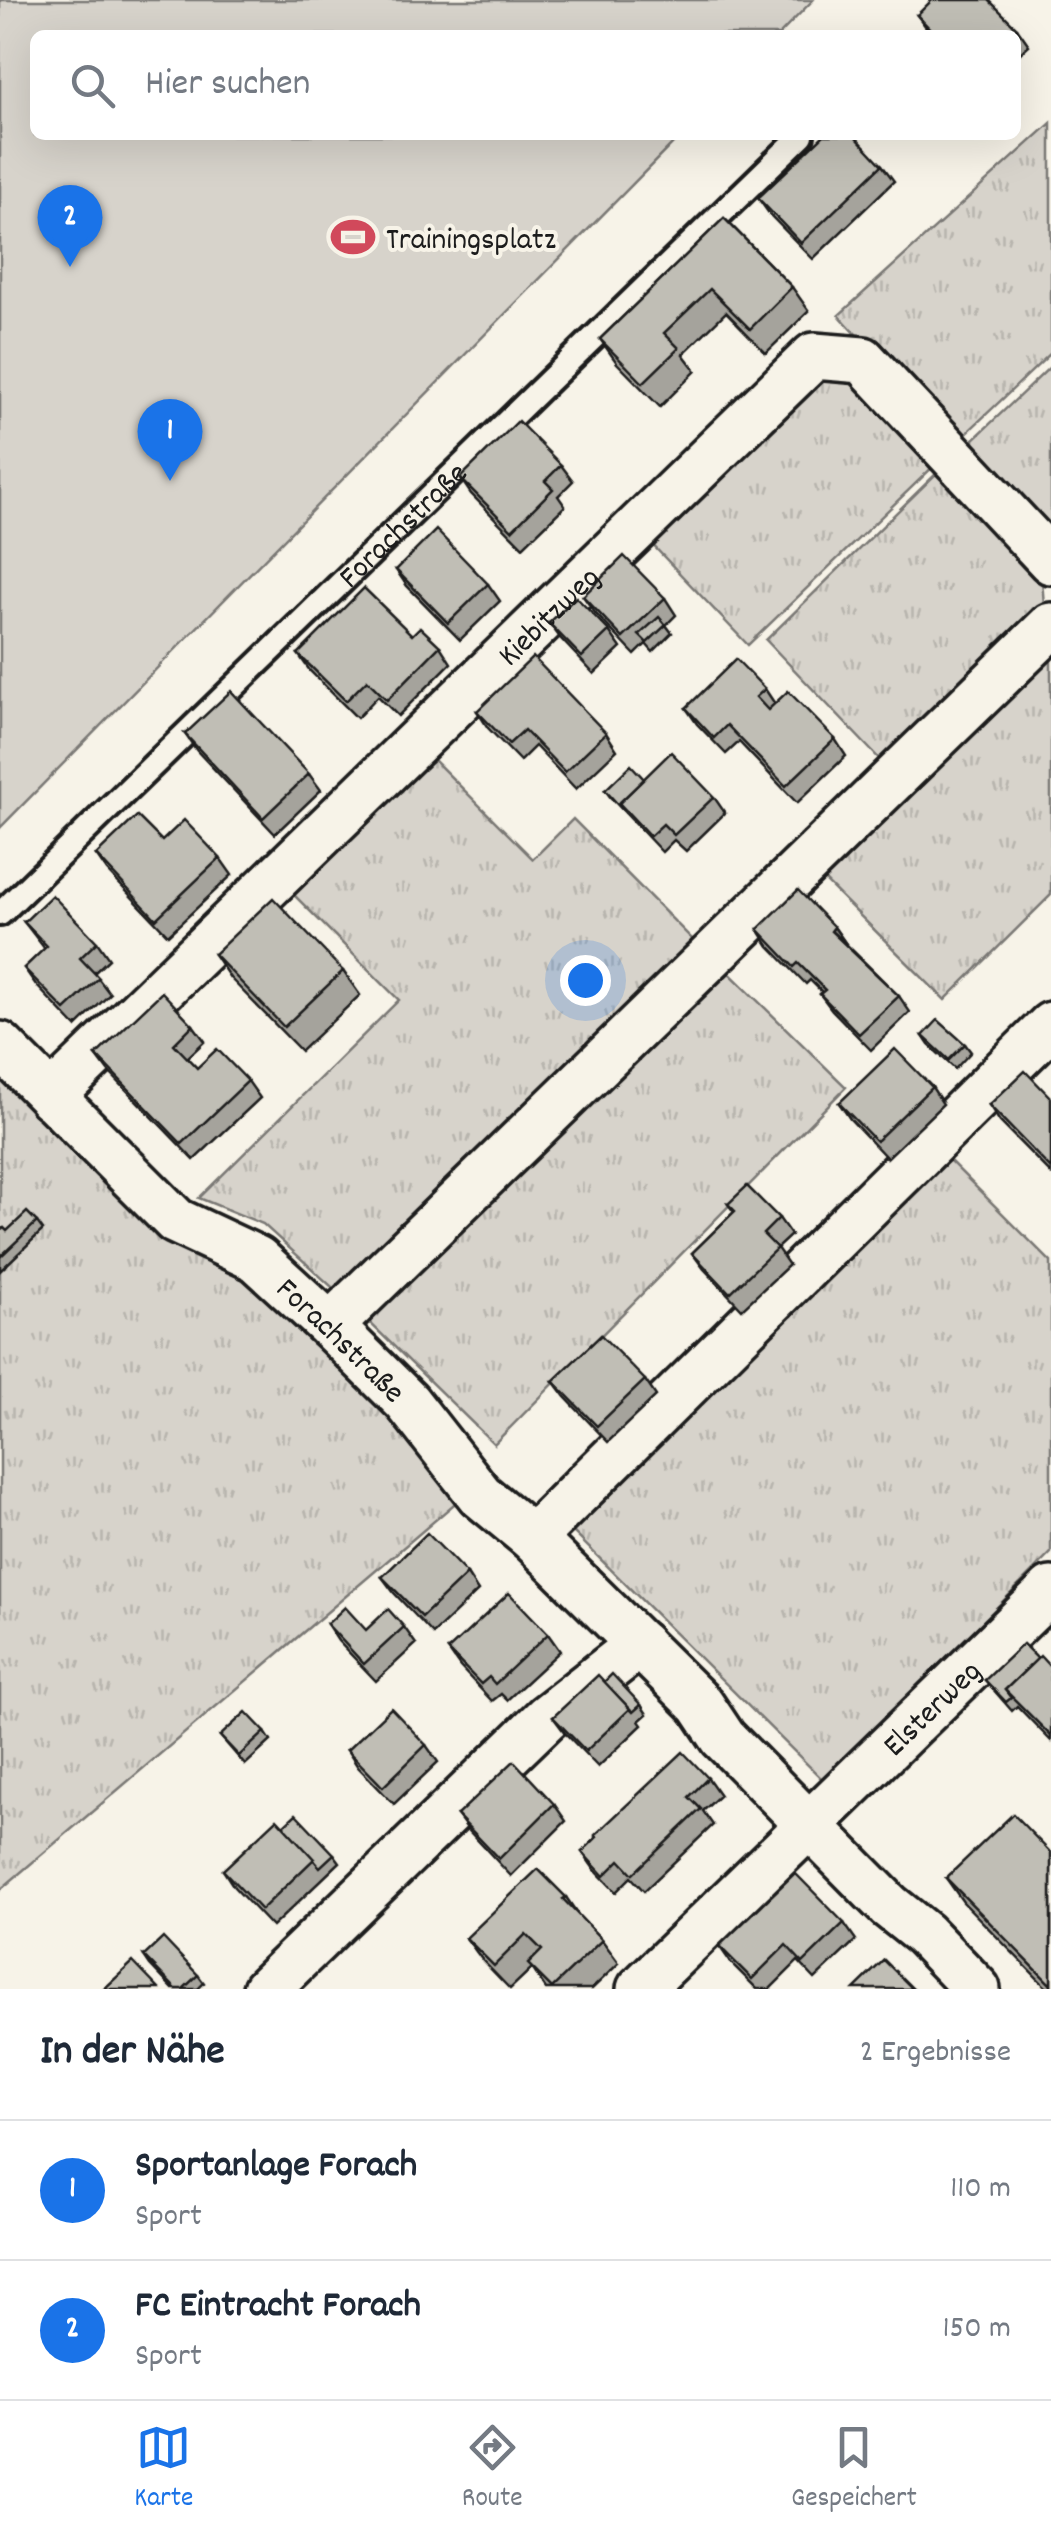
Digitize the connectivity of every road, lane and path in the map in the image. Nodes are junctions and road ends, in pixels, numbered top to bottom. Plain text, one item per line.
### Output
1 (797, 140) edge
2 (1051, 561) edge
3 (1051, 626) edge
4 (0, 914) edge
5 (1051, 1025) edge
6 (0, 1045) edge
7 (51, 1097) junction
8 (330, 1326) junction
9 (532, 1538) junction
10 (1051, 1590) edge
11 (640, 1644) junction
12 (809, 1822) junction
13 (266, 1989) edge
14 (640, 1989) edge
15 (977, 1989) edge

1 - 4 lane, Forachstraße
2 - 7 street, Kiebitzweg
3 - 8 street
5 - 9 street
6 - 7 street, Forachstraße
7 - 8 street, Forachstraße
8 - 9 street, Forachstraße
9 - 11 street, Forachstraße
10 - 12 street, Elsterweg
11 - 12 street, Forachstraße
11 - 13 street
12 - 14 street, Elsterweg
12 - 15 street, Forachstraße

